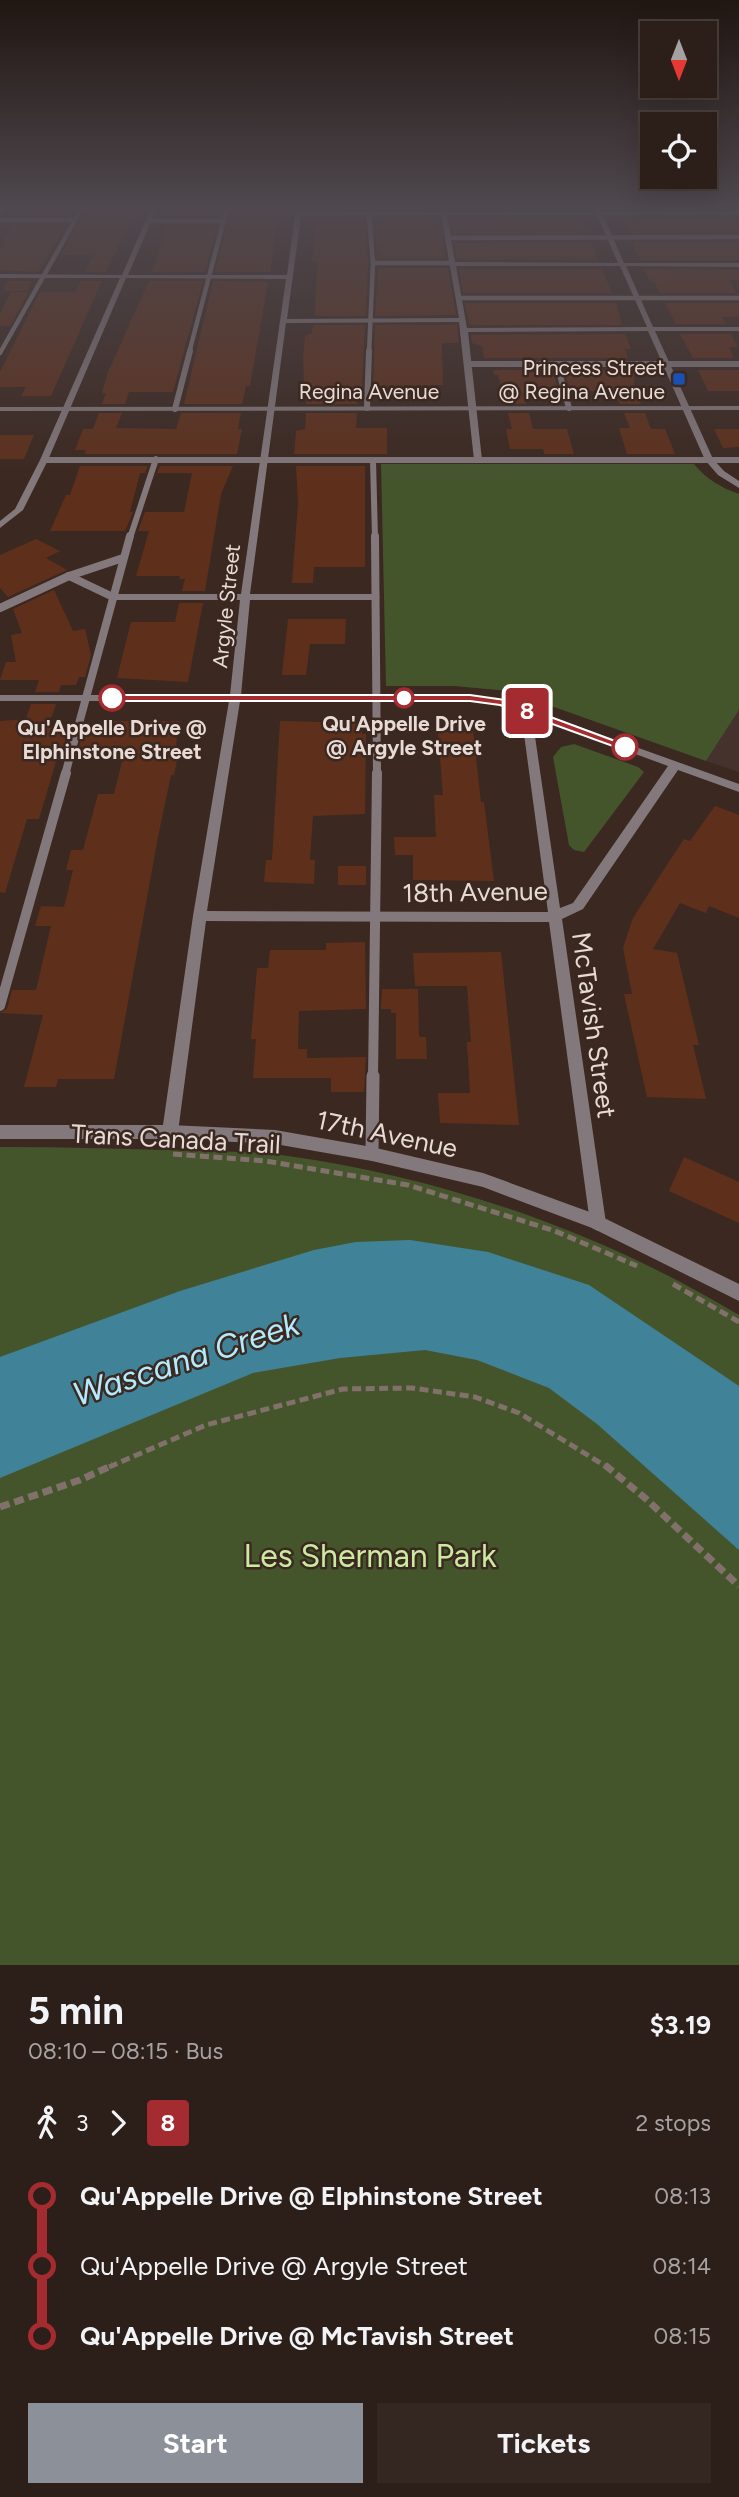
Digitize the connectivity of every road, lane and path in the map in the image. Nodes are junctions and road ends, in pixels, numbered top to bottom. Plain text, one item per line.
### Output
1 (30, 300) edge
2 (115, 300) edge
3 (204, 300) edge
4 (286, 300) edge
5 (372, 300) edge
6 (458, 300) edge
7 (639, 300) edge
8 (462, 320) junction
9 (284, 321) junction
10 (371, 321) junction
11 (464, 330) junction
12 (652, 330) junction
13 (739, 330) edge
14 (0, 353) edge
15 (468, 364) junction
16 (557, 364) junction
17 (667, 364) junction
18 (739, 364) edge
19 (367, 408) junction
20 (471, 408) junction
21 (569, 408) junction
22 (687, 408) junction
23 (739, 408) edge
24 (0, 409) edge
25 (67, 409) junction
26 (175, 409) junction
27 (271, 409) junction
28 (156, 459) junction
29 (44, 460) junction
30 (264, 460) junction
31 (373, 460) junction
32 (478, 460) junction
33 (709, 460) junction
34 (739, 460) edge
35 (739, 485) edge
36 (0, 525) edge
37 (123, 558) junction
38 (69, 576) junction
39 (113, 597) junction
40 (245, 597) junction
41 (375, 597) junction
42 (0, 608) edge
43 (378, 697) junction
44 (0, 698) edge
45 (87, 698) junction
46 (235, 698) junction
47 (526, 710) junction
48 (675, 765) junction
49 (739, 788) edge
50 (200, 916) junction
51 (376, 916) junction
52 (553, 916) junction
53 (0, 1006) edge
54 (0, 1132) edge
55 (170, 1132) junction
56 (172, 1153) dead end
57 (372, 1154) junction
58 (598, 1223) junction
59 (640, 1268) dead end
60 (663, 1278) dead end
61 (739, 1293) edge
62 (739, 1322) edge
63 (0, 1507) edge
64 (739, 1586) edge

1 - 14 lane
2 - 25 street
3 - 26 lane
4 - 9 street, Argyle Street
5 - 10 lane
6 - 8 street
7 - 12 street
8 - 10 street
8 - 11 street
9 - 10 street
9 - 27 street, Argyle Street
10 - 19 lane
11 - 12 street
11 - 15 street
12 - 13 street
12 - 17 street
15 - 16 lane
15 - 20 street
16 - 17 lane
16 - 21 lane
17 - 18 lane
17 - 22 street
19 - 20 street, Regina Avenue
19 - 27 street, Regina Avenue
20 - 21 street, Regina Avenue
20 - 32 street
21 - 22 street, Regina Avenue
22 - 23 street, Regina Avenue
22 - 33 street
24 - 25 street, Regina Avenue
25 - 26 street, Regina Avenue
25 - 29 street
26 - 27 street, Regina Avenue
27 - 30 street, Argyle Street
28 - 29 lane
28 - 30 lane
28 - 37 lane
29 - 36 street
30 - 31 lane
30 - 40 street, Argyle Street
31 - 32 lane
31 - 41 lane
32 - 33 lane
33 - 34 lane
33 - 35 street
37 - 38 lane
37 - 39 lane
38 - 39 lane
38 - 42 lane
39 - 40 street
39 - 45 lane
40 - 41 street
40 - 46 street, Argyle Street
41 - 43 lane
43 - 46 street
43 - 47 street
43 - 51 lane
44 - 45 street
45 - 46 street
45 - 53 lane
46 - 50 street, Argyle Street
47 - 48 street
47 - 52 street, McTavish Street
48 - 49 street
48 - 52 street, 18th Avenue
50 - 51 street, 18th Avenue
50 - 55 street, Argyle Street
51 - 52 street, 18th Avenue
51 - 57 lane
52 - 58 street, McTavish Street
54 - 55 street, 17th Avenue
55 - 57 street, 17th Avenue
56 - 59 path, Trans Canada Trail
57 - 58 street, 17th Avenue
58 - 61 street, 17th Avenue
60 - 62 path
63 - 64 path

